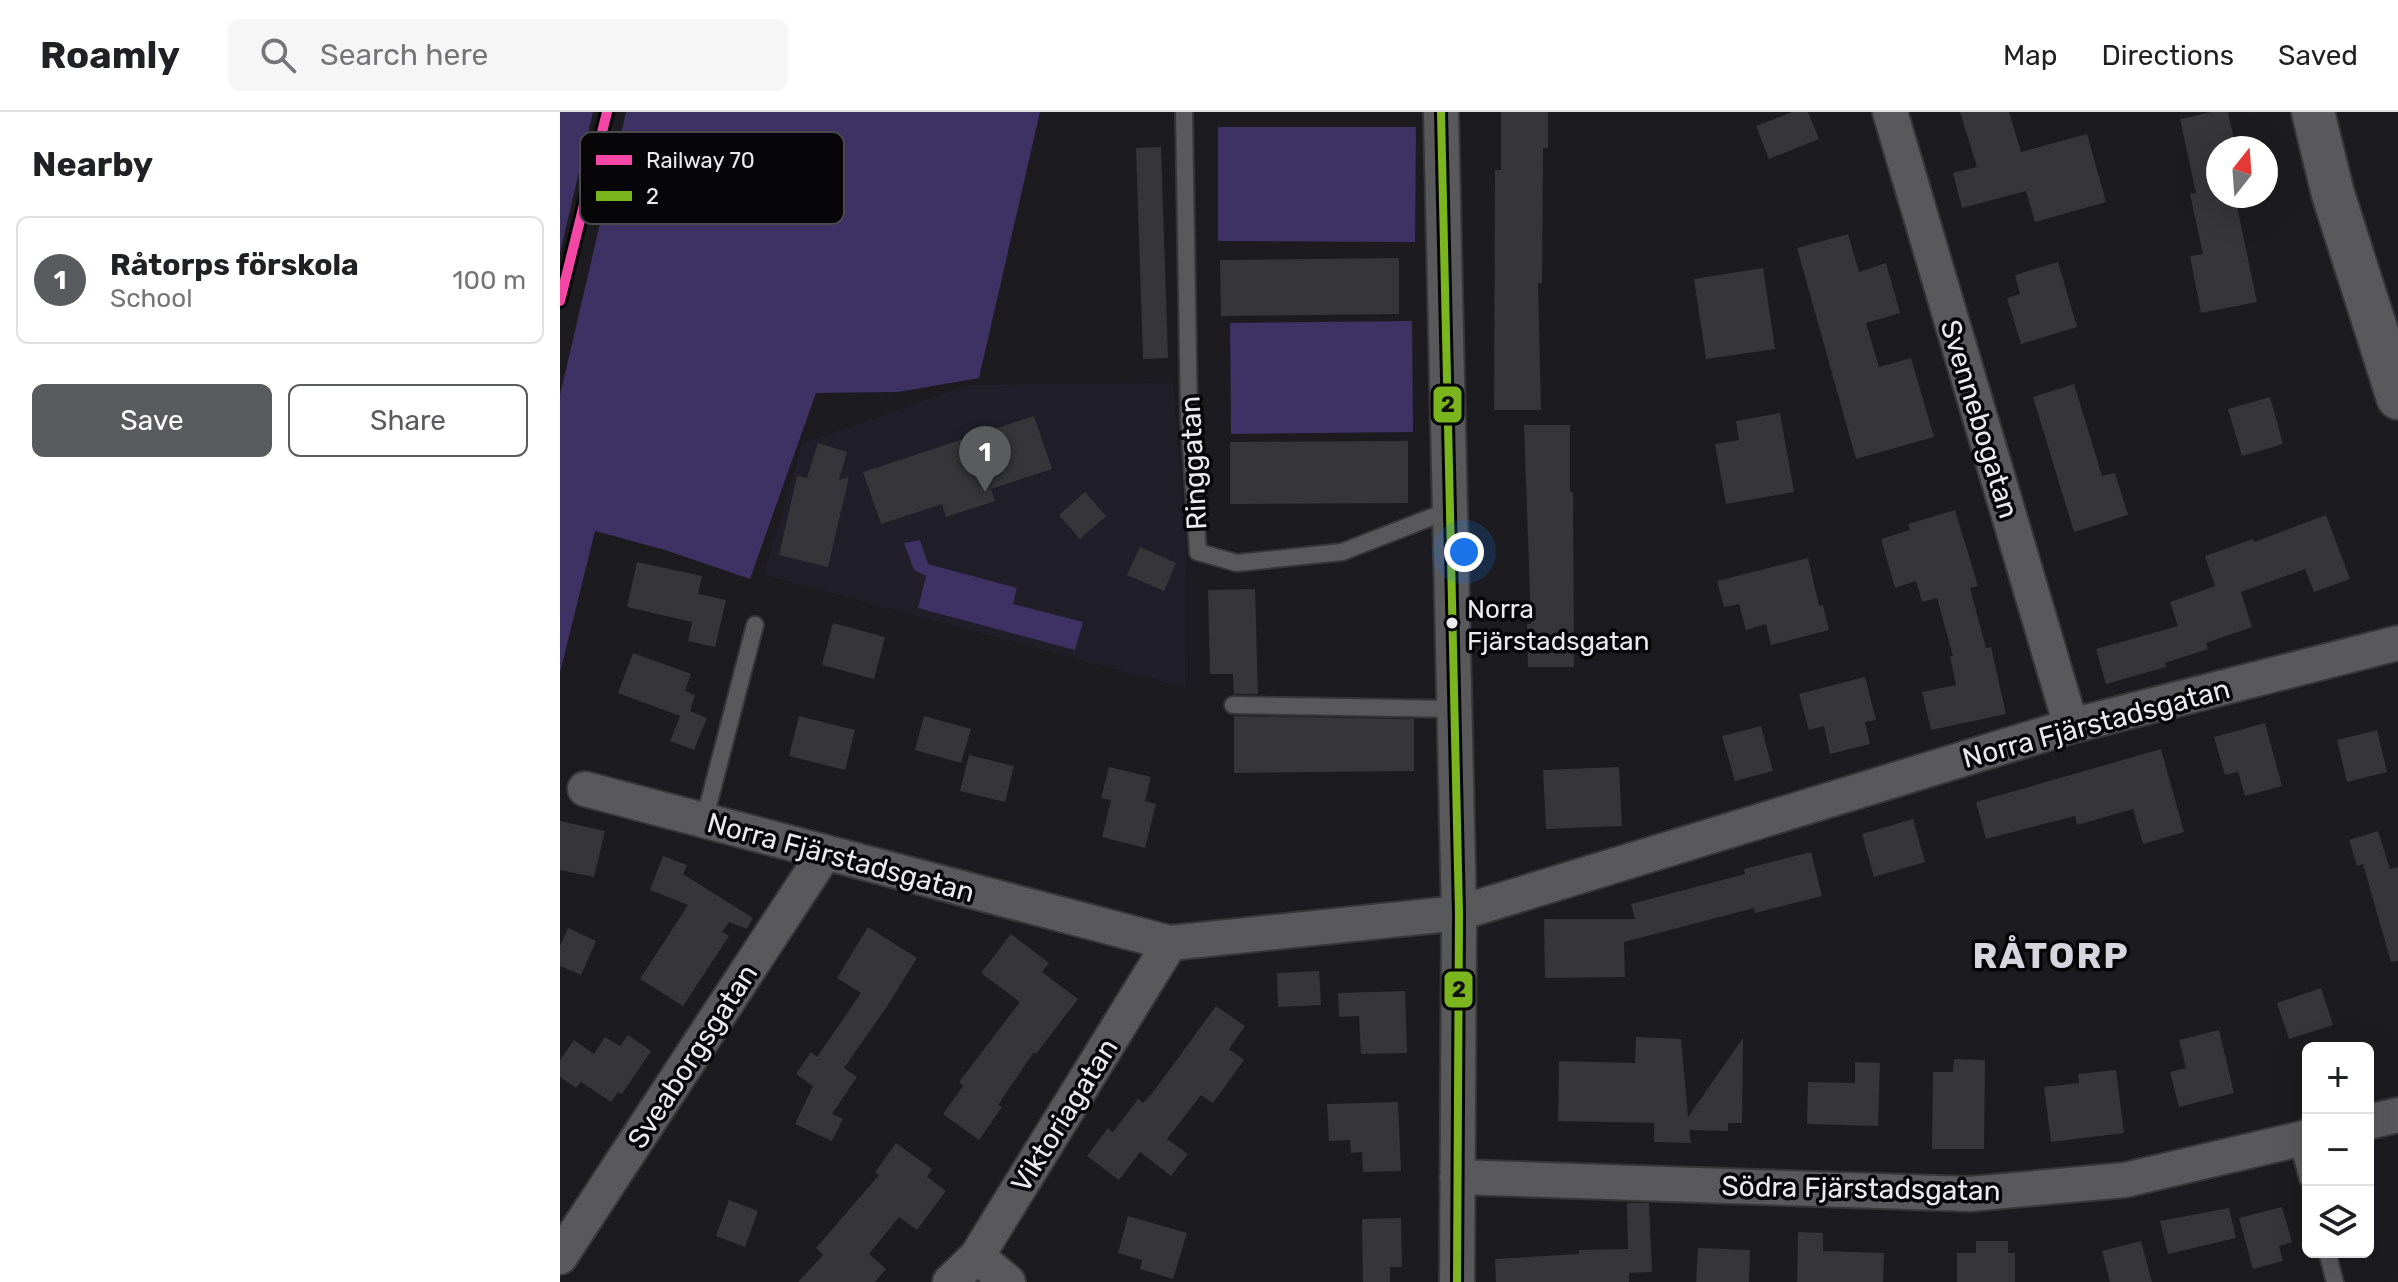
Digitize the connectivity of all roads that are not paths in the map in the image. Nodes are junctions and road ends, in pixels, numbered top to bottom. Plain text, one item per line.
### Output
1 (1184, 112) edge
2 (1441, 112) edge
3 (1890, 112) edge
4 (2313, 112) edge
5 (2398, 398) edge
6 (1450, 510) junction
7 (755, 625) dead end
8 (2398, 643) edge
9 (1233, 705) dead end
10 (1455, 709) junction
11 (2071, 726) junction
12 (585, 789) dead end
13 (704, 821) junction
14 (824, 854) junction
15 (1459, 913) junction
16 (1170, 943) junction
17 (2398, 1115) edge
18 (2374, 1121) edge
19 (2302, 1138) edge
20 (1457, 1177) junction
21 (977, 1256) junction
22 (560, 1257) edge
23 (2329, 1258) edge
24 (950, 1282) edge
25 (1008, 1282) edge
26 (1457, 1282) edge
27 (2335, 1282) edge

1 - 6 lane, Ringgatan
2 - 6 street
3 - 11 street, Svennebogatan
4 - 5 street
6 - 10 street
7 - 13 lane
8 - 11 street, Norra Fjärstadsgatan
9 - 10 lane
10 - 15 street
11 - 15 street, Norra Fjärstadsgatan
12 - 13 street, Norra Fjärstadsgatan
13 - 14 street, Norra Fjärstadsgatan
14 - 16 street, Norra Fjärstadsgatan
14 - 22 street, Sveaborgsgatan
15 - 16 street, Norra Fjärstadsgatan
15 - 20 street
16 - 21 street, Viktoriagatan
17 - 18 street
19 - 20 street, Södra Fjärstadsgatan
20 - 26 street
21 - 24 street, Viktoriagatan
21 - 25 street
23 - 27 lane

